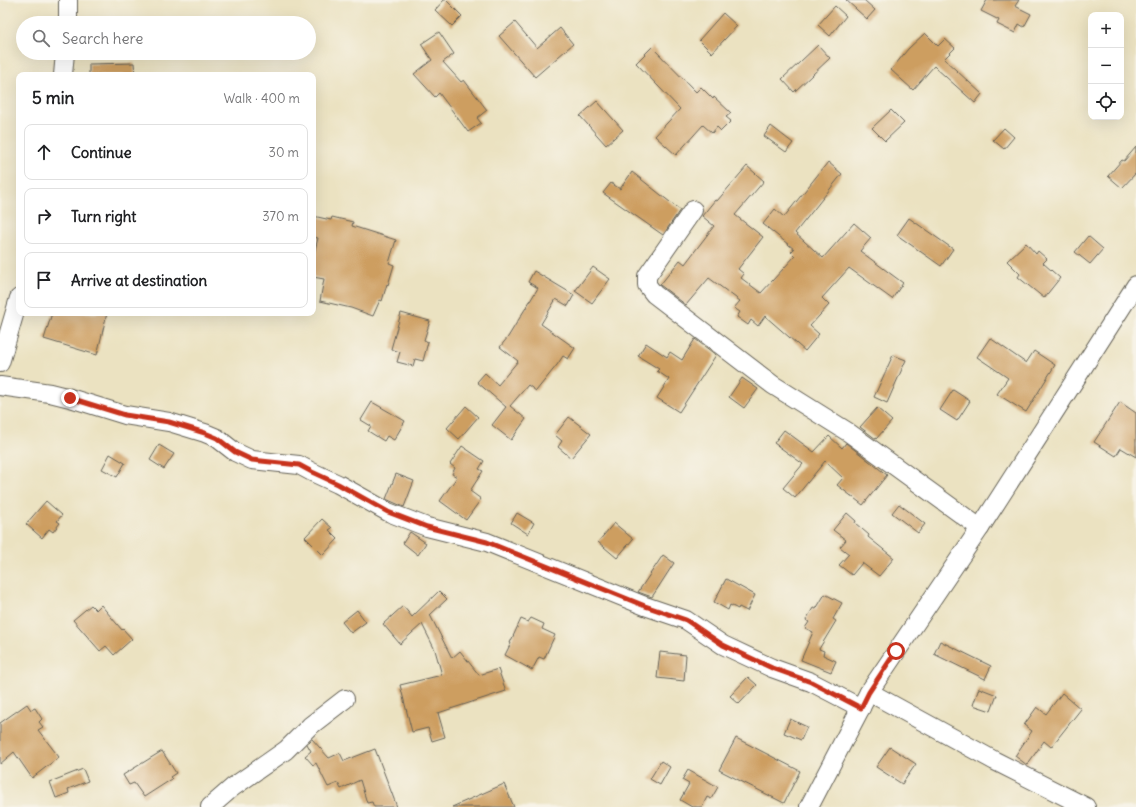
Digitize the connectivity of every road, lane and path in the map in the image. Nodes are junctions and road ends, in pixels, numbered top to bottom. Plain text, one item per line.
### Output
1 (68, 0) edge
2 (68, 16) edge
3 (64, 60) edge
4 (63, 72) edge
5 (693, 210) dead end
6 (1136, 285) edge
7 (16, 308) edge
8 (0, 363) edge
9 (0, 386) edge
10 (980, 528) junction
11 (869, 692) junction
12 (345, 699) dead end
13 (861, 708) junction
14 (210, 807) edge
15 (809, 807) edge
16 (1086, 807) edge

1 - 2 street
3 - 4 street
5 - 10 street
6 - 10 street
7 - 8 street
9 - 13 street
10 - 11 street
11 - 13 street
11 - 16 street
12 - 14 street
13 - 15 street

